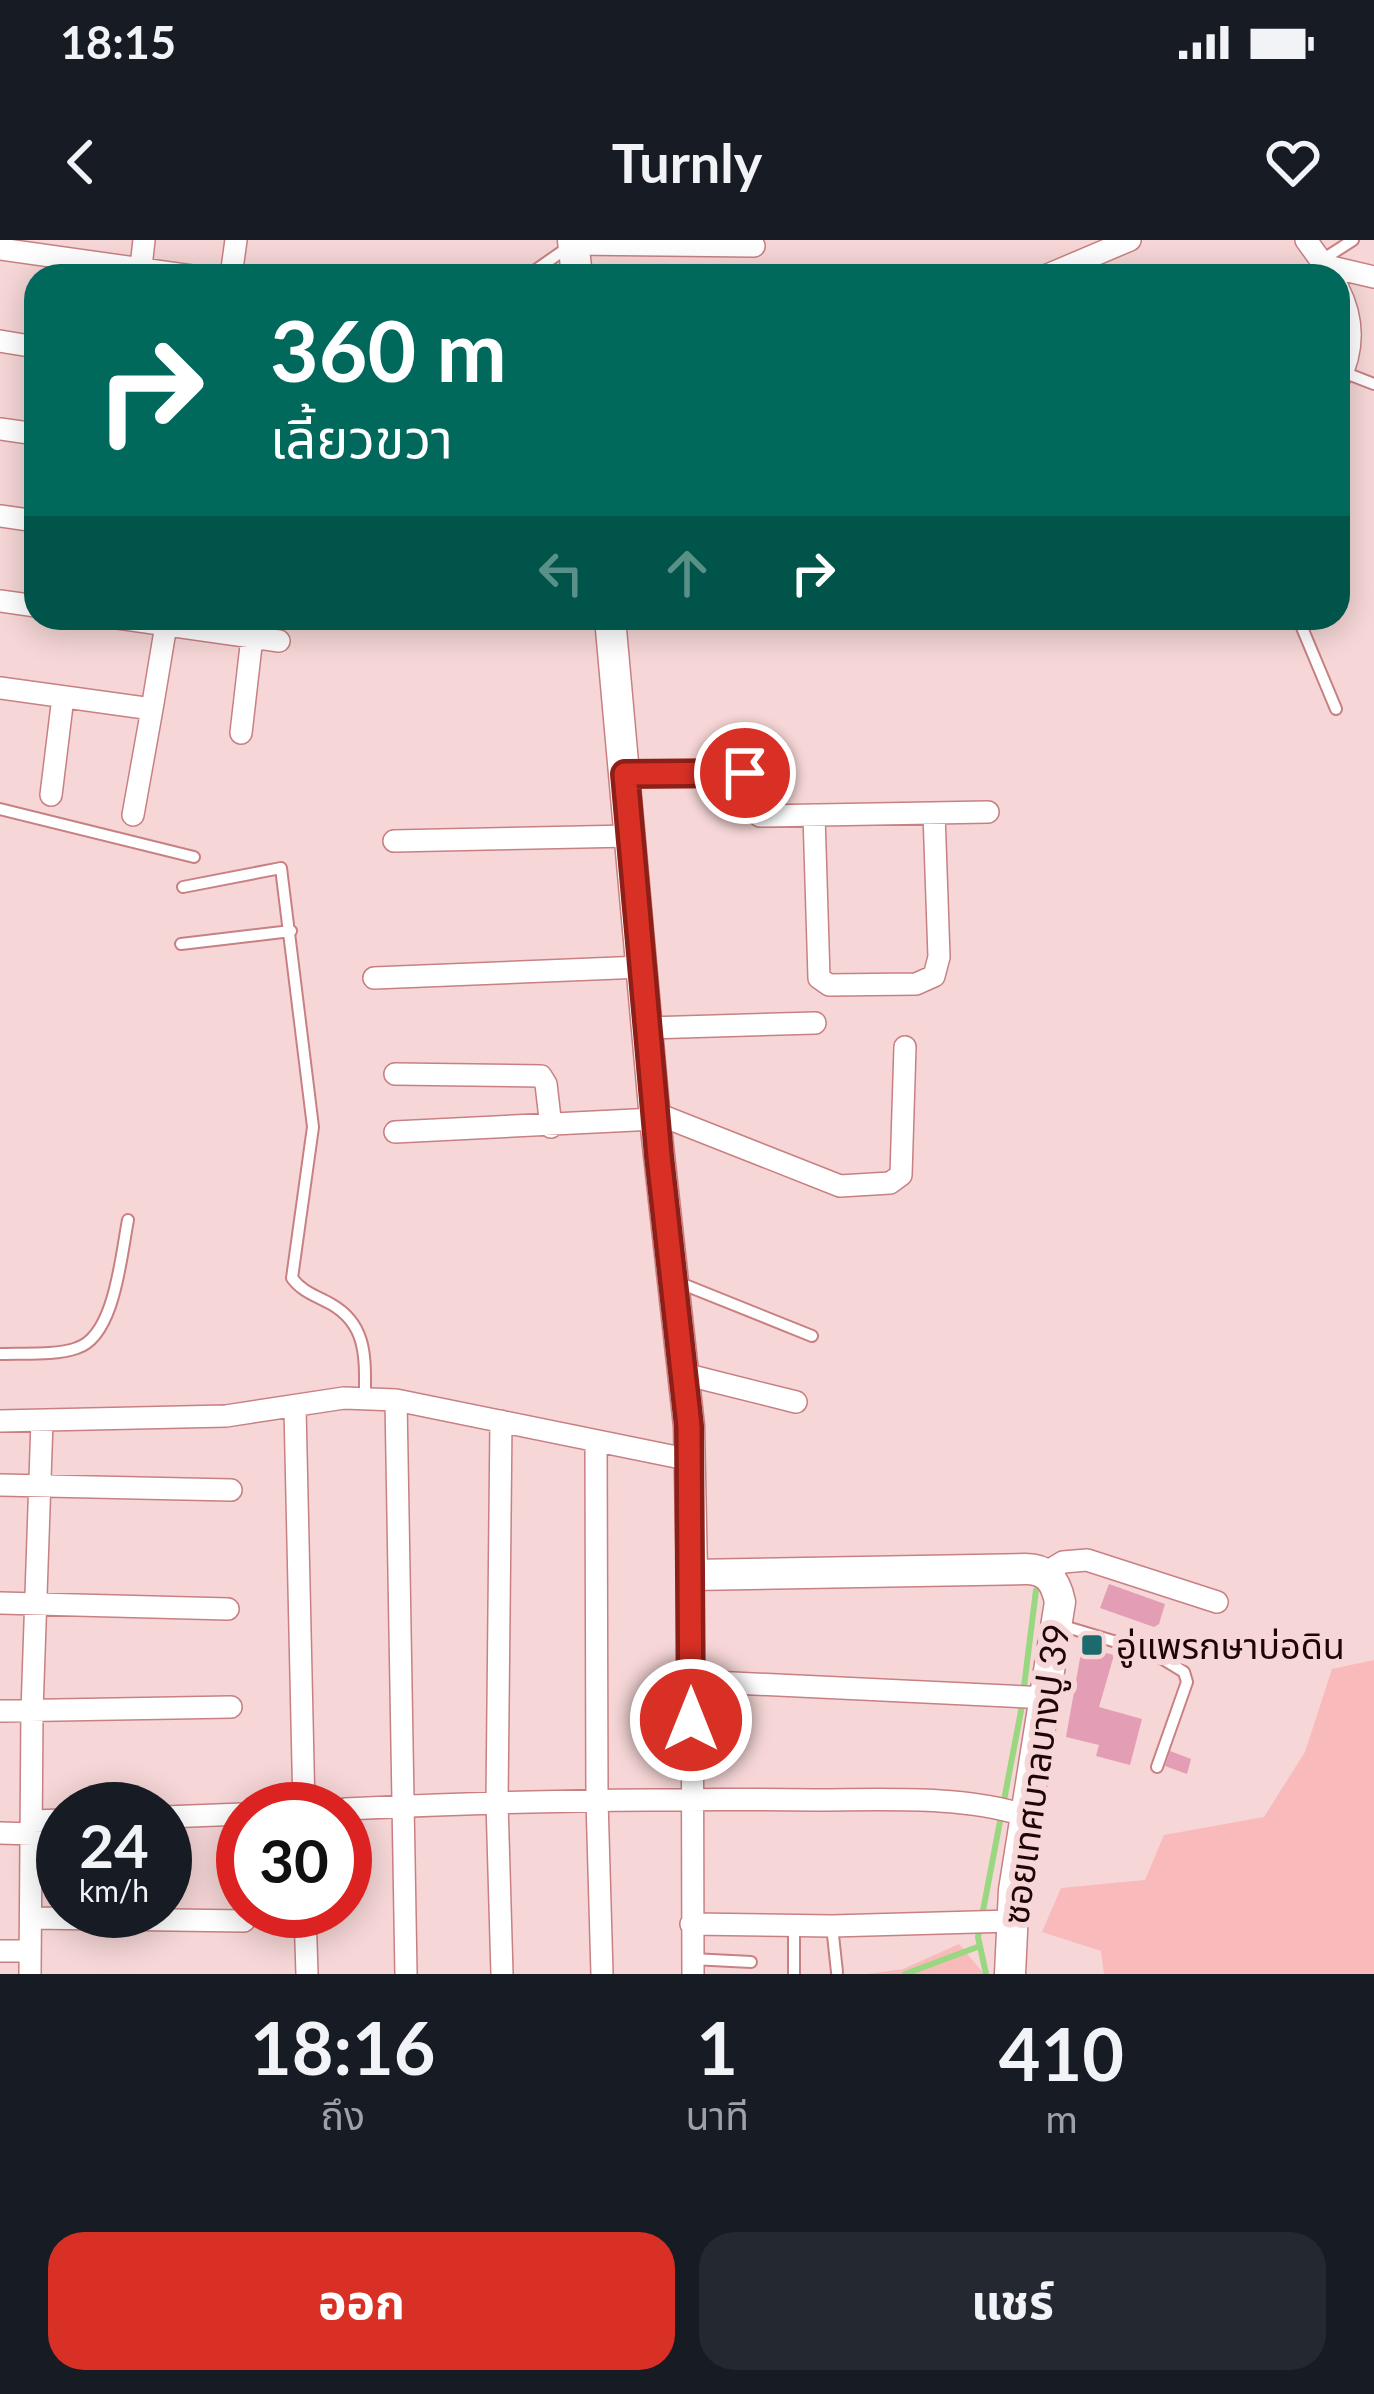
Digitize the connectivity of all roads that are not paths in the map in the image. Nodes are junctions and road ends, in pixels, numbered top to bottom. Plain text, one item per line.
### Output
1 (1068, 240) edge
2 (1130, 240) edge
3 (1354, 240) edge
4 (573, 242) edge
5 (754, 246) dead end
6 (0, 249) edge
7 (62, 249) edge
8 (1077, 262) junction
9 (93, 264) edge
10 (543, 264) edge
11 (1072, 264) edge
12 (1331, 264) edge
13 (171, 630) edge
14 (212, 630) edge
15 (611, 630) edge
16 (1303, 630) edge
17 (252, 637) junction
18 (279, 640) dead end
19 (0, 688) edge
20 (63, 697) junction
21 (152, 709) junction
22 (1336, 709) dead end
23 (241, 734) dead end
24 (625, 774) junction
25 (51, 795) dead end
26 (0, 809) edge
27 (988, 812) dead end
28 (934, 813) junction
29 (133, 815) dead end
30 (814, 815) junction
31 (630, 836) junction
32 (394, 842) dead end
33 (194, 857) dead end
34 (183, 887) dead end
35 (291, 931) junction
36 (181, 944) dead end
37 (642, 967) junction
38 (374, 978) dead end
39 (815, 1023) dead end
40 (648, 1028) junction
41 (905, 1047) dead end
42 (395, 1074) dead end
43 (655, 1116) junction
44 (551, 1127) junction
45 (395, 1132) dead end
46 (128, 1220) dead end
47 (672, 1280) junction
48 (812, 1336) dead end
49 (0, 1354) edge
50 (684, 1374) junction
51 (365, 1396) junction
52 (396, 1400) junction
53 (796, 1402) dead end
54 (295, 1408) junction
55 (0, 1421) edge
56 (42, 1421) junction
57 (501, 1421) junction
58 (596, 1441) junction
59 (691, 1460) junction
60 (0, 1485) edge
61 (40, 1486) junction
62 (231, 1490) dead end
63 (1045, 1573) junction
64 (692, 1575) junction
65 (1217, 1602) dead end
66 (0, 1603) edge
67 (38, 1604) junction
68 (228, 1609) dead end
69 (1057, 1624) junction
70 (692, 1681) junction
71 (1031, 1697) junction
72 (231, 1707) dead end
73 (0, 1711) edge
74 (32, 1712) junction
75 (1157, 1767) dead end
76 (303, 1782) edge
77 (691, 1798) junction
78 (596, 1800) junction
79 (497, 1802) junction
80 (404, 1806) junction
81 (372, 1808) edge
82 (1010, 1812) junction
83 (36, 1827) edge
84 (33, 1828) junction
85 (0, 1833) edge
86 (32, 1918) junction
87 (216, 1921) edge
88 (1001, 1922) junction
89 (691, 1924) junction
90 (794, 1926) junction
91 (832, 1926) junction
92 (306, 1938) edge
93 (0, 1951) edge
94 (751, 1962) dead end
95 (30, 1963) edge
96 (693, 1966) edge
97 (837, 1972) edge
98 (307, 1974) edge
99 (406, 1974) edge
100 (502, 1974) edge
101 (602, 1974) edge
102 (794, 1974) edge
103 (1010, 1974) edge

1 - 8 street
2 - 8 street
3 - 12 lane
4 - 5 street
4 - 10 lane
6 - 7 street
7 - 9 street
8 - 11 street
13 - 21 street
14 - 17 street
15 - 24 street
16 - 22 lane
17 - 18 street
17 - 23 street
19 - 20 street
20 - 21 street
20 - 25 street
21 - 29 street
24 - 30 street
24 - 31 street
26 - 33 lane
27 - 28 street
28 - 30 street
28 - 30 street
31 - 32 street
31 - 37 street
34 - 35 lane
35 - 36 lane
35 - 51 lane
37 - 38 street
37 - 40 street
39 - 40 street
40 - 43 street
41 - 43 street
42 - 44 street
43 - 44 street
43 - 47 street
44 - 45 street
46 - 49 lane
47 - 48 lane
47 - 50 street
50 - 53 street
50 - 59 street
51 - 52 street
51 - 54 street
52 - 57 street
52 - 80 street
54 - 56 street
54 - 76 street
55 - 56 street
56 - 61 street
57 - 58 street
57 - 79 street
58 - 59 street
58 - 78 street
59 - 64 street
60 - 61 street
61 - 62 street
61 - 67 street
63 - 64 street, ซอยเทศบาลบางปู 39
63 - 65 street
63 - 69 street, ซอยเทศบาลบางปู 39
64 - 70 street
66 - 67 street
67 - 68 street
67 - 74 street
69 - 71 street, ซอยเทศบาลบางปู 39
69 - 75 lane
70 - 71 street
70 - 77 street
71 - 82 street, ซอยเทศบาลบางปู 39
72 - 74 street
73 - 74 street
74 - 84 street
77 - 78 street
77 - 82 street
77 - 89 street
78 - 79 street
78 - 101 street
79 - 80 street
79 - 100 street
80 - 81 street
80 - 99 street
82 - 88 street, ซอยเทศบาลบางปู 39
83 - 84 street
84 - 85 street
84 - 86 street
86 - 87 street
86 - 95 street
88 - 91 street
88 - 103 street, ซอยเทศบาลบางปู 39
89 - 90 street
89 - 96 street
90 - 91 street
90 - 102 lane
91 - 97 lane
92 - 98 street
93 - 95 street
94 - 96 lane

